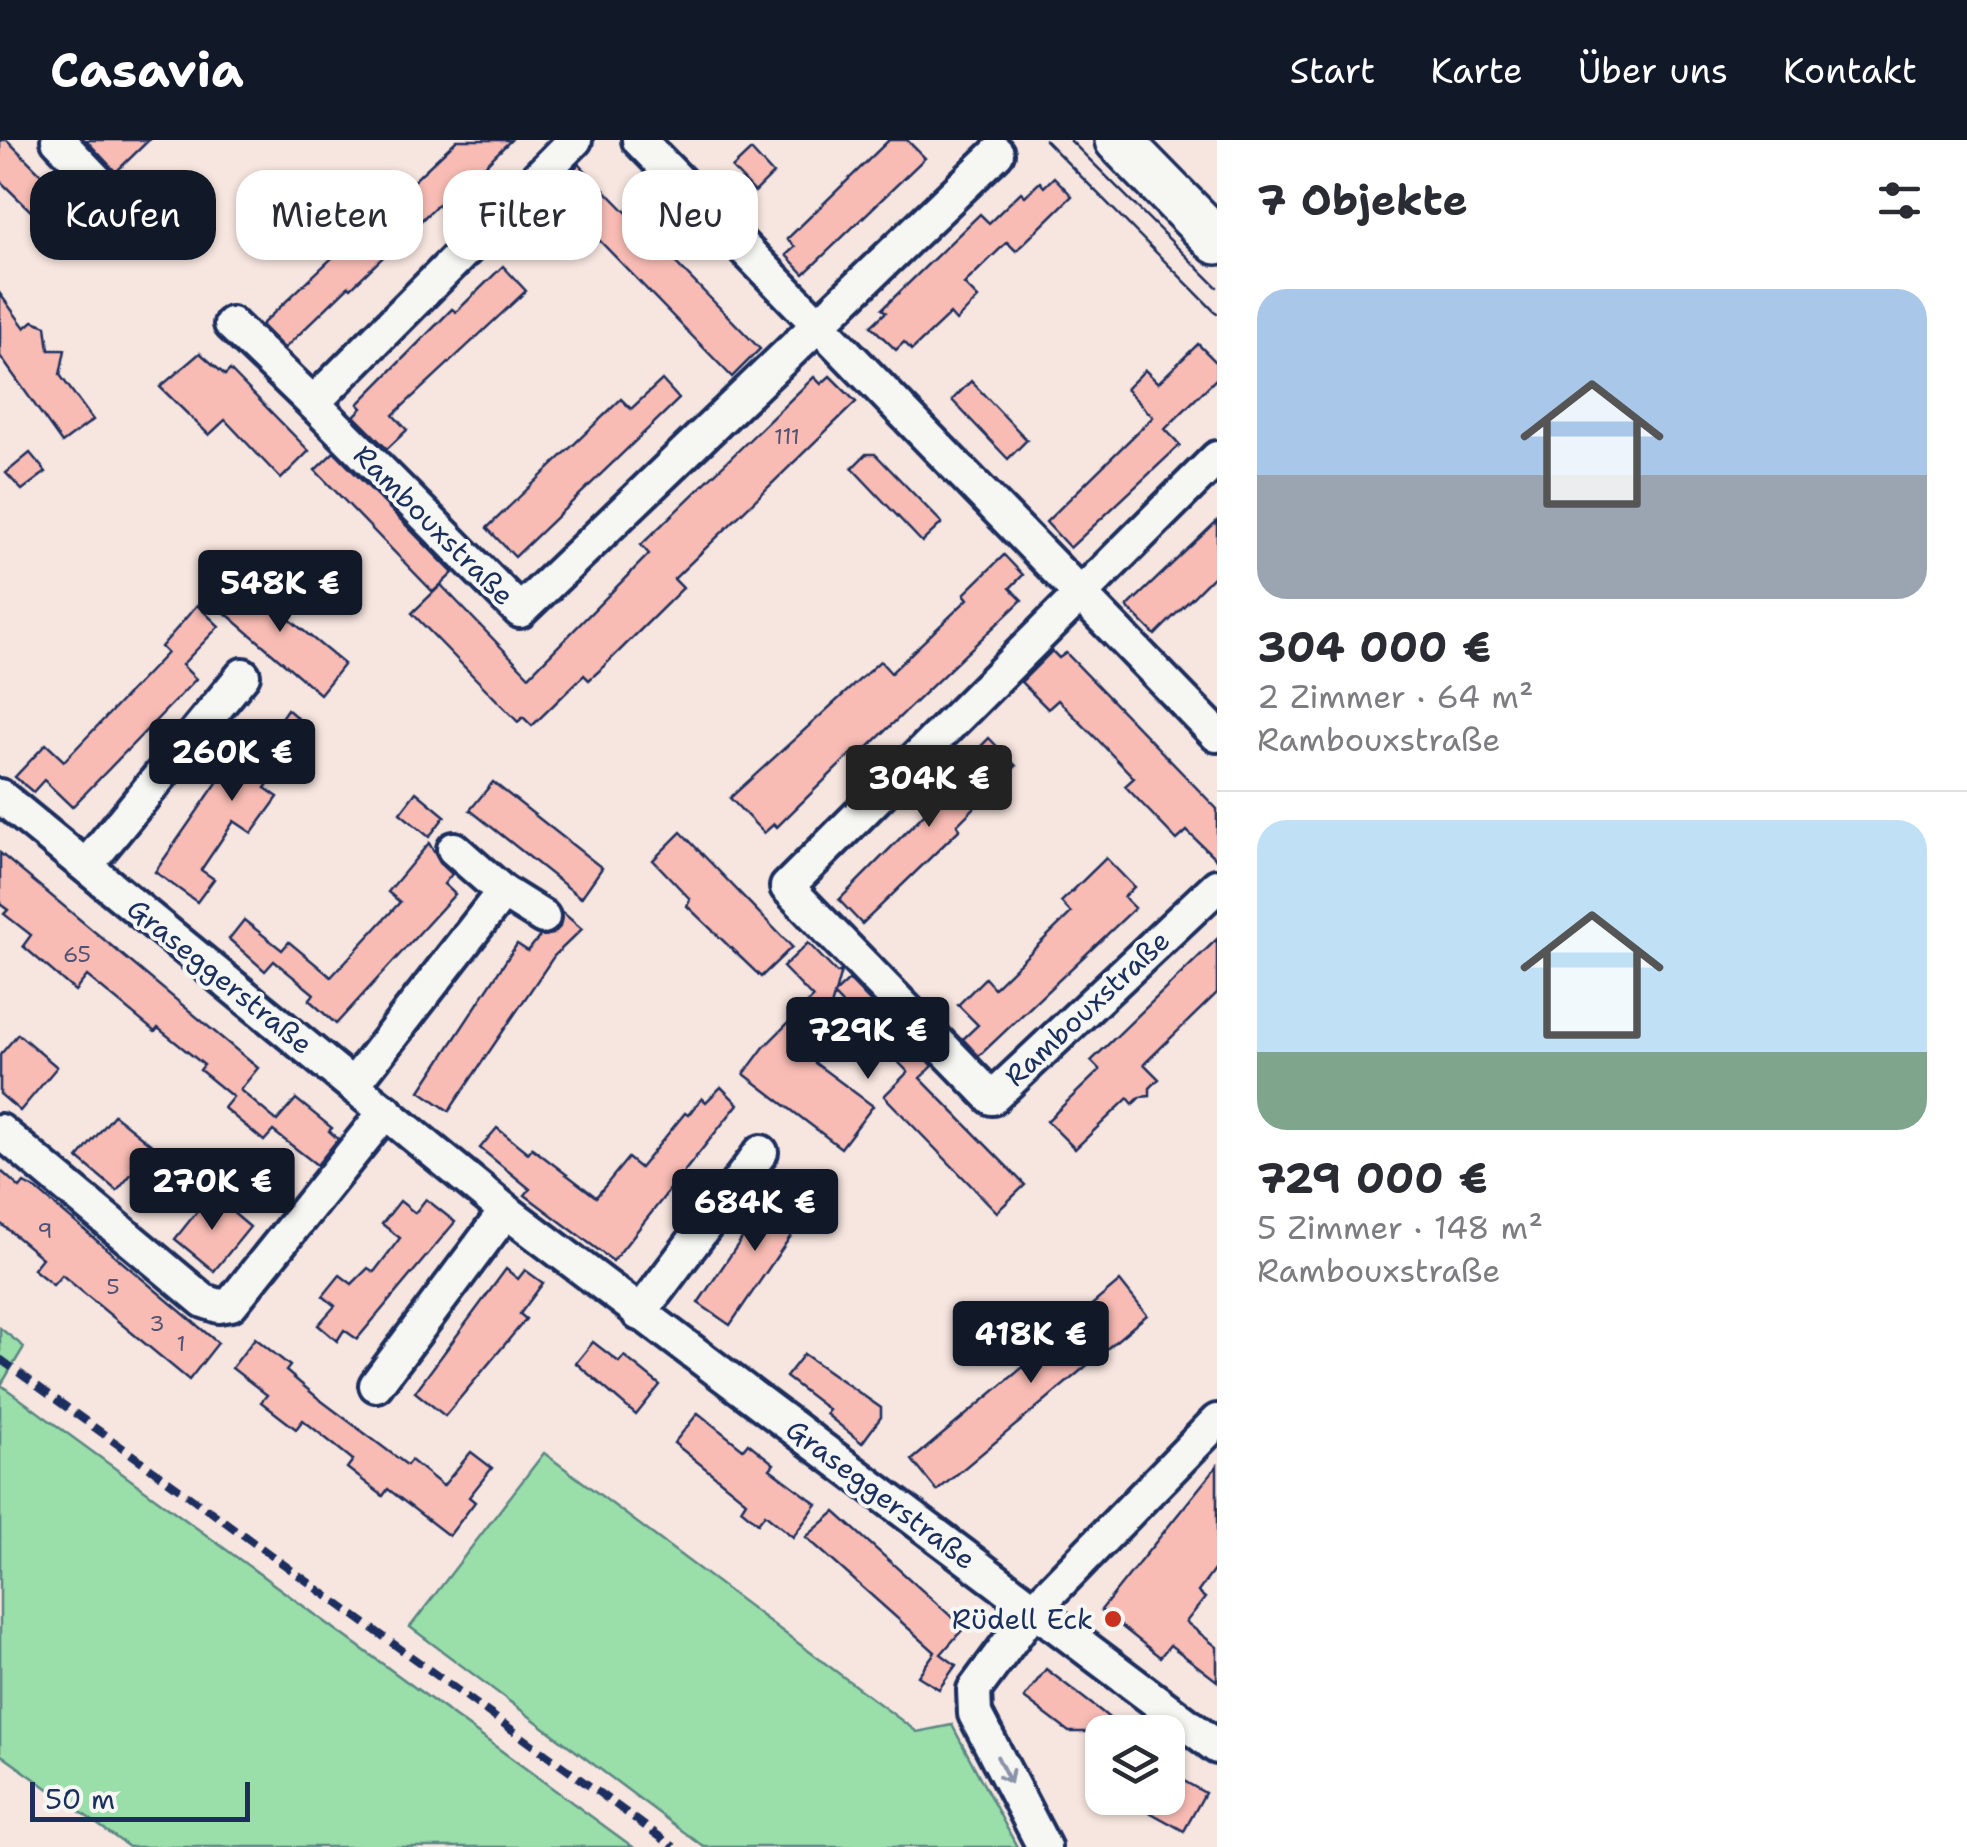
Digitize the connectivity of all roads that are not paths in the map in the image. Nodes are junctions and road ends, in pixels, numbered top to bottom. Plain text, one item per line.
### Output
1 (58, 140) edge
2 (575, 140) edge
3 (639, 140) edge
4 (1118, 140) edge
5 (997, 152) dead end
6 (87, 170) edge
7 (1217, 241) edge
8 (232, 324) dead end
9 (818, 328) junction
10 (312, 402) junction
11 (1217, 458) edge
12 (1077, 594) junction
13 (243, 675) dead end
14 (1217, 735) edge
15 (0, 796) edge
16 (454, 850) dead end
17 (86, 866) junction
18 (1217, 886) edge
19 (503, 892) junction
20 (544, 918) dead end
21 (353, 1085) junction
22 (386, 1111) junction
23 (0, 1132) edge
24 (761, 1152) dead end
25 (506, 1212) junction
26 (640, 1314) junction
27 (376, 1384) dead end
28 (1217, 1421) edge
29 (1034, 1609) junction
30 (1217, 1747) edge
31 (1044, 1847) edge

1 - 6 street
2 - 10 street
3 - 9 street
4 - 7 street
5 - 9 street, Rambouxstraße
8 - 10 street, Rambouxstraße
9 - 10 street, Rambouxstraße
9 - 12 street
11 - 12 street, Rambouxstraße
12 - 14 street
12 - 18 street, Rambouxstraße
13 - 17 street
15 - 17 street, Graseggerstraße
16 - 19 street
17 - 21 street, Graseggerstraße
19 - 20 street
19 - 21 street
21 - 22 street, Graseggerstraße
22 - 23 street
22 - 25 street, Graseggerstraße
24 - 26 street
25 - 26 street, Graseggerstraße
25 - 27 street
26 - 29 street, Graseggerstraße
28 - 29 street
29 - 30 street, Graseggerstraße
29 -> 31 street

